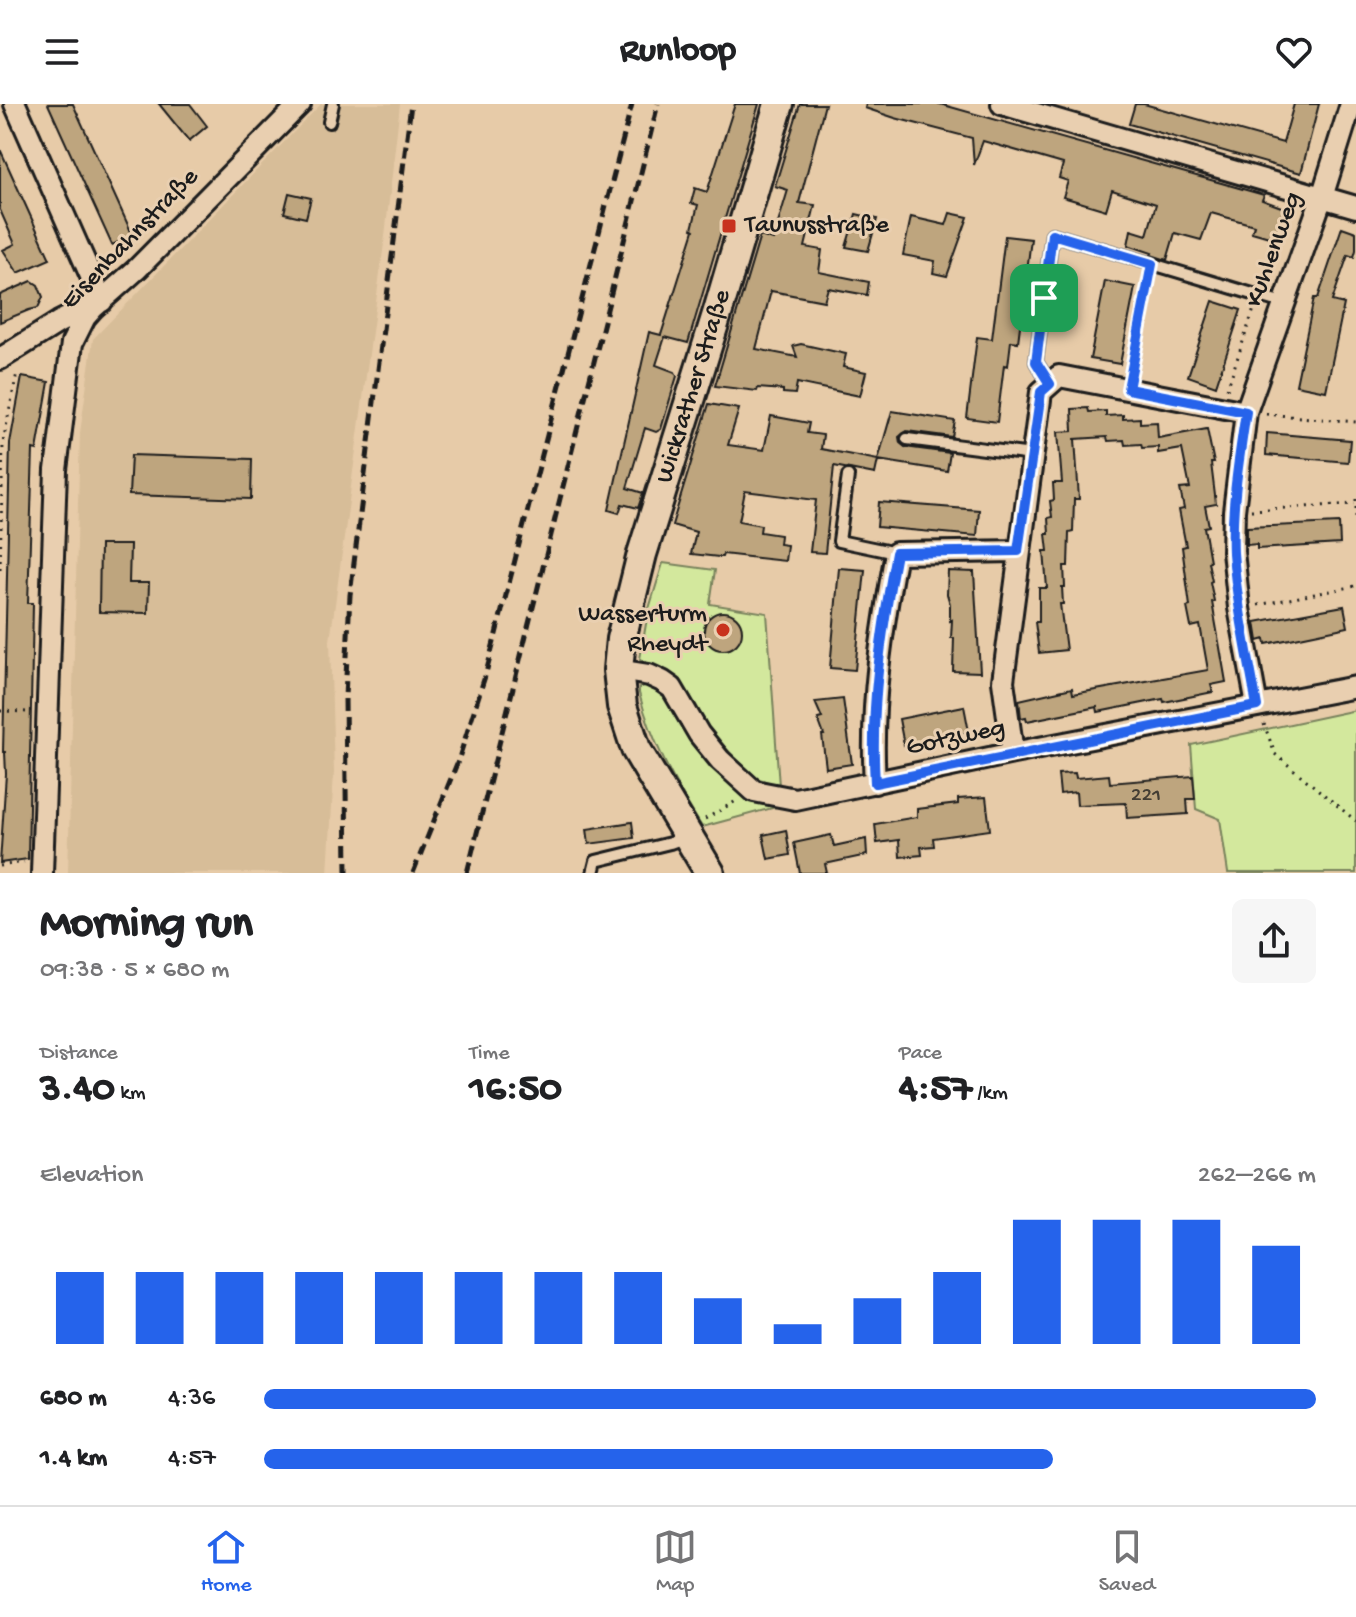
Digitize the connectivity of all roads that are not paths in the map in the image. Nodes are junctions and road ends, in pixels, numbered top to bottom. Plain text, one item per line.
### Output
1 (15, 104) edge
2 (300, 104) edge
3 (333, 104) edge
4 (779, 104) edge
5 (1002, 104) edge
6 (1351, 104) edge
7 (329, 122) dead end
8 (1322, 197) junction
9 (1356, 207) edge
10 (102, 301) junction
11 (1283, 303) junction
12 (0, 359) edge
13 (1050, 384) junction
14 (1246, 412) junction
15 (907, 439) dead end
16 (1032, 455) junction
17 (848, 476) dead end
18 (1018, 551) junction
19 (896, 553) junction
20 (618, 670) junction
21 (1356, 687) edge
22 (1257, 706) junction
23 (1013, 753) junction
24 (875, 783) junction
25 (686, 833) junction
26 (42, 866) edge
27 (593, 873) edge
28 (710, 873) edge

1 - 10 street
2 - 10 street, Eisenbahnstraße
3 - 7 lane
4 - 20 main road, Wickrather Straße
5 - 8 street
6 - 8 street, Kuhlenweg
8 - 9 street
8 - 11 street, Kuhlenweg
10 - 12 street
10 - 26 street, Eisenbahnstraße
11 - 13 lane
11 - 14 street, Kuhlenweg
13 - 14 street
13 - 16 street
14 - 22 street, Kuhlenweg
15 - 16 lane
16 - 18 street
17 - 19 lane
18 - 19 street
18 - 23 street
19 - 24 street
20 - 24 street, Gotzweg
20 - 25 main road, Wickrather Straße
21 - 22 street, Gotzweg
22 - 23 street, Gotzweg
23 - 24 street, Gotzweg
25 - 27 lane
25 - 28 main road, Wickrather Straße

